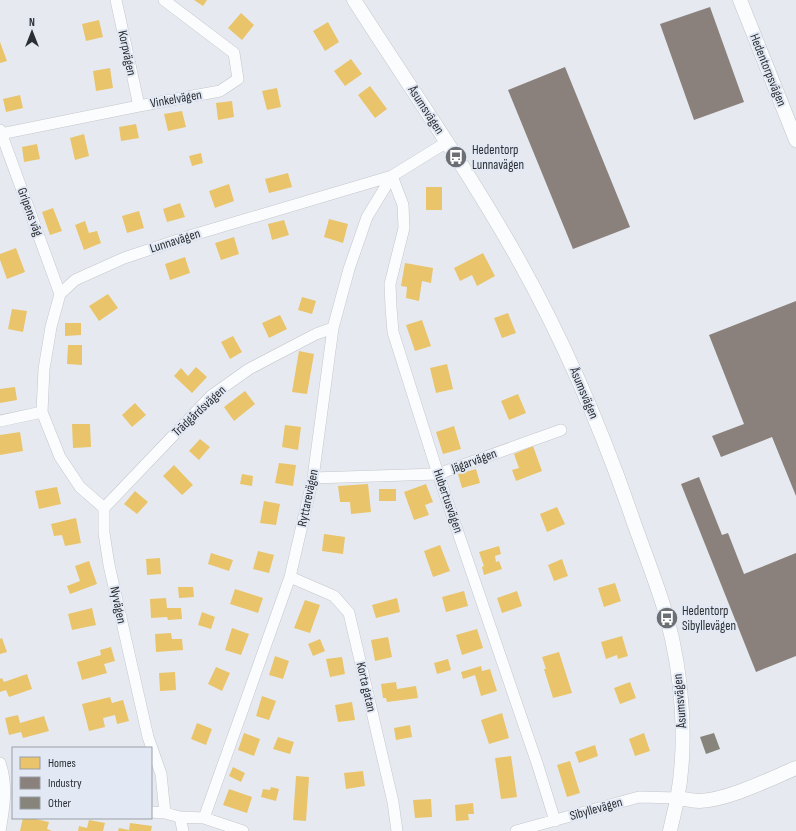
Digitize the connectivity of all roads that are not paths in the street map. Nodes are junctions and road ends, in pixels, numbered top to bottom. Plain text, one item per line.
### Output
1 (116, 0) edge
2 (164, 0) edge
3 (354, 0) edge
4 (740, 0) edge
5 (139, 106) junction
6 (1, 133) edge
7 (796, 140) edge
8 (447, 142) junction
9 (392, 176) junction
10 (60, 294) junction
11 (333, 328) junction
12 (42, 412) junction
13 (0, 421) edge
14 (561, 430) dead end
15 (438, 474) junction
16 (313, 478) junction
17 (104, 508) junction
18 (290, 577) junction
19 (152, 747) edge
20 (152, 748) edge
21 (0, 763) edge
22 (796, 768) edge
23 (678, 798) junction
24 (6, 801) edge
25 (152, 812) edge
26 (165, 813) junction
27 (180, 817) junction
28 (204, 818) junction
29 (555, 821) junction
30 (0, 831) edge
31 (183, 831) edge
32 (243, 831) edge
33 (397, 831) edge
34 (516, 831) edge
35 (670, 831) edge

1 - 5 street, Korpvägen
2 - 5 street, Vinkelvägen
3 - 8 street, Åsumsvägen
4 - 7 street, Hedentorpsvägen
5 - 6 street, Vinkelvägen
6 - 10 street, Gripens väg
8 - 9 street, Lunnavägen
8 - 23 street, Åsumsvägen
9 - 10 street, Lunnavägen
9 - 11 street, Ryttarevägen
9 - 15 street, Hubertusvägen
10 - 12 street
11 - 16 street, Ryttarevägen
11 - 17 street, Trädgårdsvägen
12 - 13 street
12 - 17 street
14 - 15 street, Jägarvägen
15 - 16 street, Jägarvägen
15 - 29 street, Hubertusvägen
16 - 18 street, Ryttarevägen
17 - 19 street, Nyvägen
18 - 28 street, Ryttarevägen
18 - 33 street, Korta gatan
20 - 26 street, Nyvägen
21 - 24 street
22 - 23 street
23 - 29 street, Sibyllevägen
23 - 35 street, Åsumsvägen
24 - 30 street
25 - 26 street
26 - 27 street
27 - 28 street
27 - 31 street
28 - 32 street
29 - 34 street, Sibyllevägen

